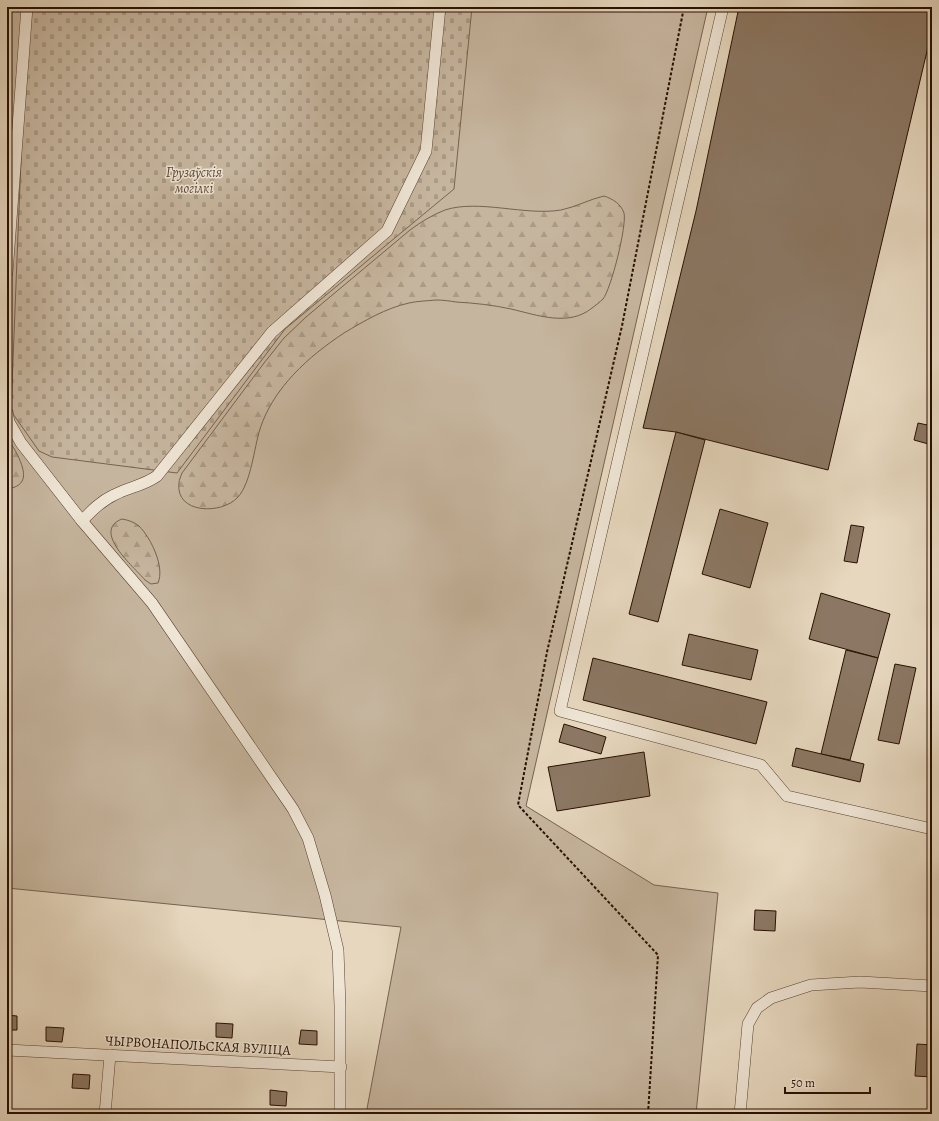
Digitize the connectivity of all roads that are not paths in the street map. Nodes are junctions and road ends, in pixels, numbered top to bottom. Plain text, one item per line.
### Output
1 (27, 7) edge
2 (440, 7) edge
3 (722, 7) edge
4 (7, 273) edge
5 (7, 412) edge
6 (82, 521) junction
7 (932, 829) edge
8 (932, 986) edge
9 (7, 1050) edge
10 (110, 1055) junction
11 (341, 1067) junction
12 (104, 1114) edge
13 (340, 1114) edge
14 (740, 1114) edge

1 - 4 street
2 - 6 street
3 - 7 street
5 - 6 street
6 - 11 street
8 - 14 street
9 - 10 street, ЧЫРВОНАПОЛЬСКАЯ ВУЛІЦА
10 - 11 street, ЧЫРВОНАПОЛЬСКАЯ ВУЛІЦА
10 - 12 street
11 - 13 street

